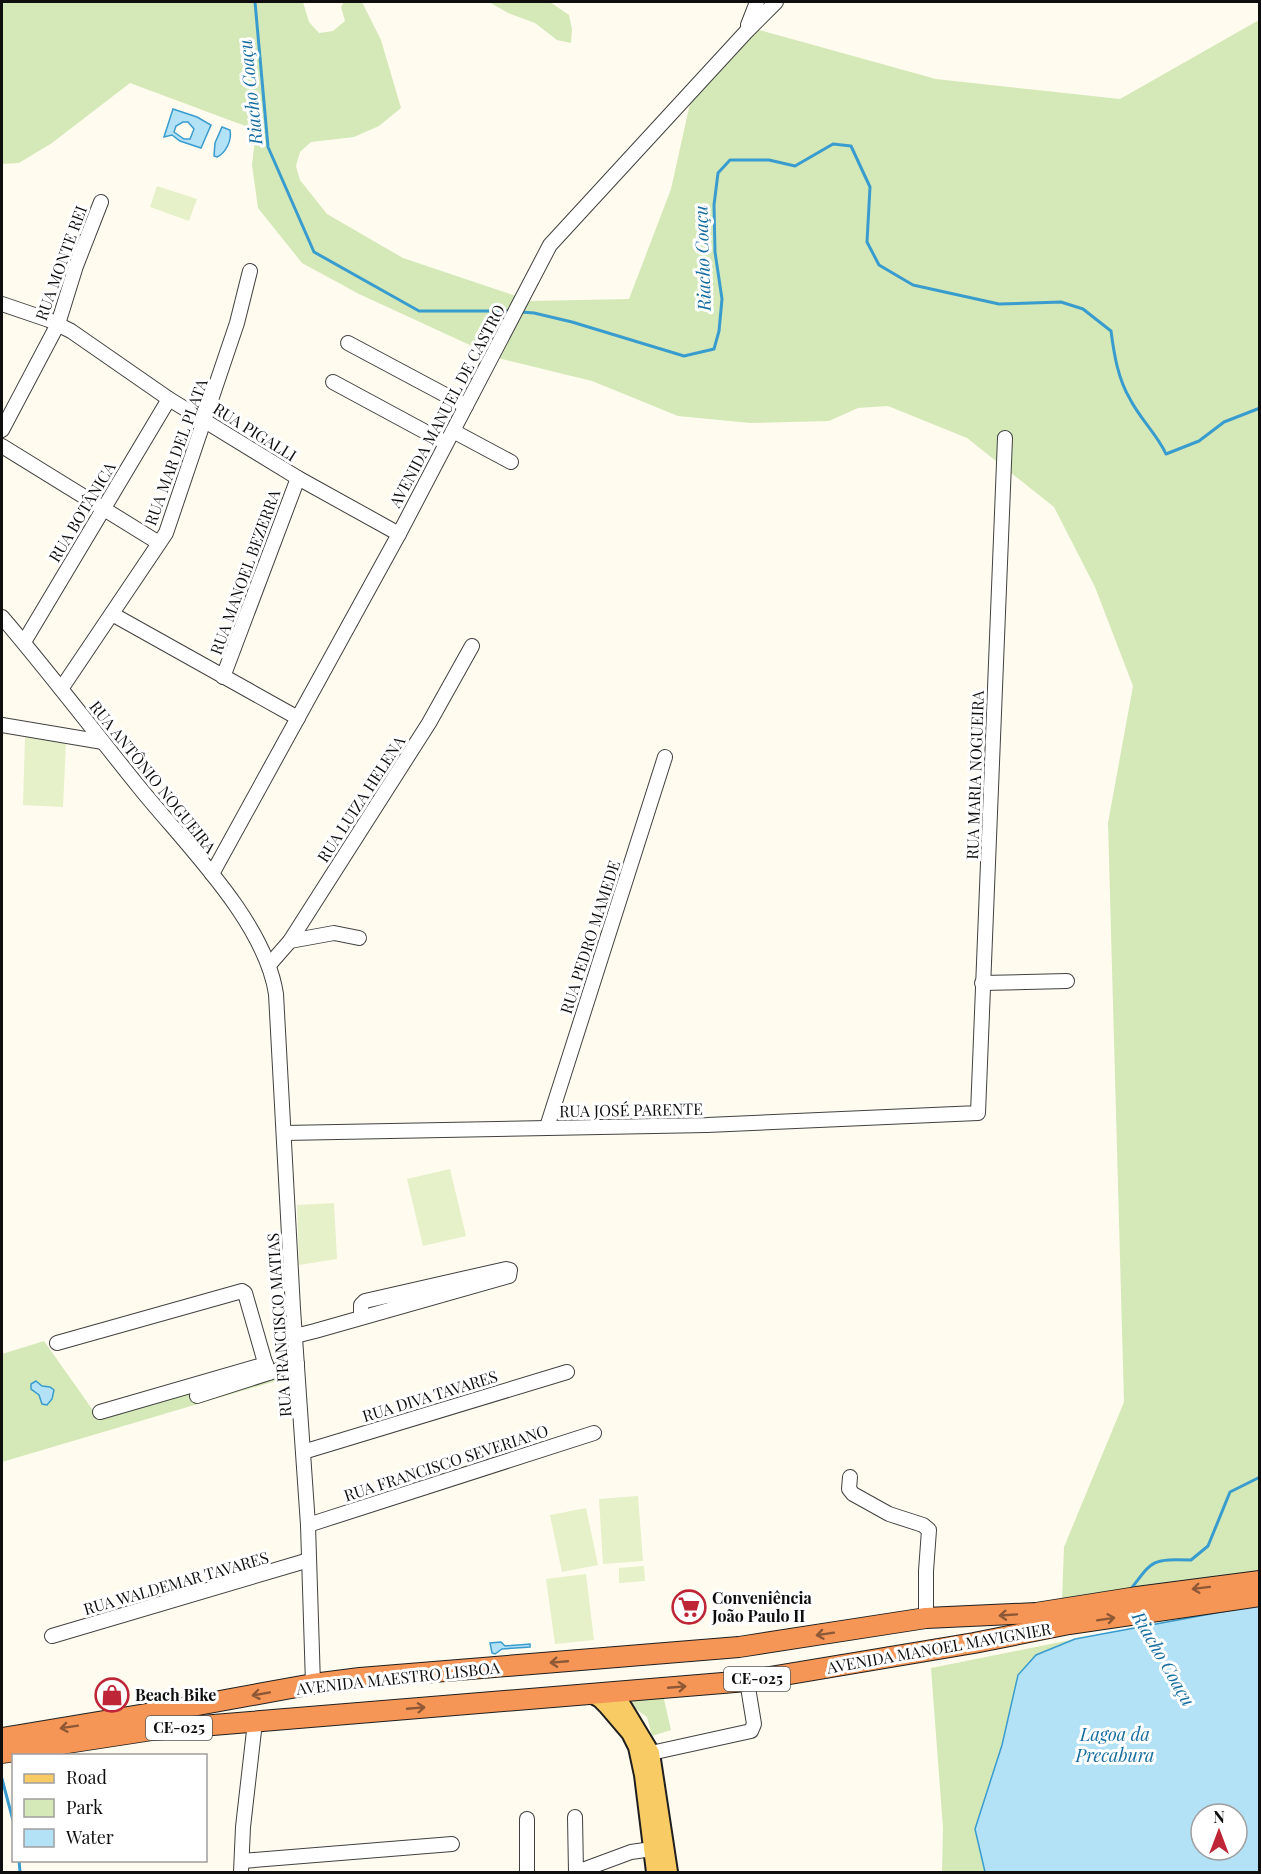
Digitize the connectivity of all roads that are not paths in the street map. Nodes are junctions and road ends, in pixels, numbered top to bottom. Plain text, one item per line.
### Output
1 (757, 2) edge
2 (776, 2) edge
3 (746, 32) junction
4 (101, 202) dead end
5 (250, 271) dead end
6 (2, 304) edge
7 (58, 324) junction
8 (348, 343) dead end
9 (333, 382) dead end
10 (169, 399) junction
11 (466, 406) junction
12 (206, 421) junction
13 (2, 430) edge
14 (450, 437) junction
15 (1005, 438) dead end
16 (2, 446) edge
17 (511, 462) dead end
18 (298, 478) junction
19 (103, 510) junction
20 (399, 534) junction
21 (159, 543) junction
22 (112, 614) junction
23 (2, 617) edge
24 (24, 642) junction
25 (472, 646) dead end
26 (223, 677) junction
27 (61, 689) junction
28 (298, 718) junction
29 (2, 725) edge
30 (103, 742) junction
31 (665, 757) dead end
32 (212, 874) junction
33 (360, 938) dead end
34 (290, 941) junction
35 (269, 965) junction
36 (1067, 981) dead end
37 (982, 983) junction
38 (978, 1113) joint
39 (547, 1127) junction
40 (284, 1133) junction
41 (361, 1318) junction
42 (295, 1336) junction
43 (57, 1343) dead end
44 (297, 1364) junction
45 (267, 1369) junction
46 (567, 1372) dead end
47 (197, 1396) dead end
48 (100, 1412) dead end
49 (594, 1433) dead end
50 (303, 1452) junction
51 (850, 1477) dead end
52 (308, 1525) junction
53 (309, 1560) junction
54 (1260, 1581) edge
55 (1260, 1596) edge
56 (1140, 1605) junction
57 (1068, 1616) junction
58 (926, 1618) junction
59 (883, 1625) junction
60 (52, 1636) dead end
61 (618, 1657) joint
62 (895, 1657) junction
63 (360, 1678) junction
64 (747, 1681) junction
65 (313, 1684) junction
66 (618, 1692) junction
67 (591, 1694) junction
68 (358, 1713) junction
69 (255, 1722) junction
70 (2, 1738) edge
71 (2, 1753) edge
72 (651, 1753) junction
73 (575, 1817) dead end
74 (527, 1819) dead end
75 (452, 1844) dead end
76 (659, 1848) junction
77 (241, 1867) edge
78 (526, 1872) edge
79 (577, 1872) edge
80 (655, 1872) edge
81 (669, 1872) edge

1 - 3 street
2 - 3 street, AVENIDA MANUEL DE CASTRO
3 - 11 street, AVENIDA MANUEL DE CASTRO
4 - 7 street, RUA MONTE REI
5 - 12 street, RUA MAR DEL PLATA
6 - 7 street, RUA PIGALLI
7 - 10 street, RUA PIGALLI
7 - 13 street, RUA MONTE REI
8 - 11 street
9 - 14 street
10 - 12 street, RUA PIGALLI
10 - 19 street, RUA BOTÂNICA
11 - 14 street, AVENIDA MANUEL DE CASTRO
12 - 18 street, RUA PIGALLI
12 - 21 street, RUA MAR DEL PLATA
14 - 17 street
14 - 20 street, AVENIDA MANUEL DE CASTRO
15 - 37 street, RUA MARIA NOGUEIRA
16 - 19 street
18 - 20 street, RUA PIGALLI
18 - 26 street, RUA MANOEL BEZERRA
19 - 21 street
19 - 24 street, RUA BOTÂNICA
20 - 28 street, AVENIDA MANUEL DE CASTRO
21 - 22 street, RUA MAR DEL PLATA
22 - 26 street
22 - 27 street, RUA MAR DEL PLATA
23 - 24 street, RUA ANTÔNIO NOGUEIRA
24 - 27 street, RUA ANTÔNIO NOGUEIRA
25 - 34 street, RUA LUIZA HELENA
26 - 28 street
27 - 30 street, RUA ANTÔNIO NOGUEIRA
28 - 32 street, AVENIDA MANUEL DE CASTRO
29 - 30 street
30 - 32 street, RUA ANTÔNIO NOGUEIRA
31 - 39 street, RUA PEDRO MAMEDE
32 - 35 street, RUA ANTÔNIO NOGUEIRA
33 - 34 street
34 - 35 street, RUA LUIZA HELENA
35 - 40 street, RUA FRANCISCO MATIAS
36 - 37 street
37 - 38 street, RUA MARIA NOGUEIRA
38 - 39 street, RUA JOSÉ PARENTE
39 - 40 street, RUA JOSÉ PARENTE
40 - 42 street, RUA FRANCISCO MATIAS
41 - 41 street
41 - 42 street
42 - 44 street, RUA FRANCISCO MATIAS
43 - 45 street
44 - 45 street
44 - 50 street, RUA FRANCISCO MATIAS
45 - 47 street
45 - 48 street
46 - 50 street, RUA DIVA TAVARES
49 - 52 street, RUA FRANCISCO SEVERIANO
50 - 52 street, RUA FRANCISCO MATIAS
51 - 58 street
52 - 53 street, RUA FRANCISCO MATIAS
53 - 60 street, RUA WALDEMAR TAVARES
53 - 65 street, RUA FRANCISCO MATIAS
54 -> 56 highway, AVENIDA MANOEL MAVIGNIER / CE-025
55 - 56 highway, AVENIDA MANOEL MAVIGNIER / CE-025
56 - 57 highway, AVENIDA MANOEL MAVIGNIER / CE-025
57 -> 58 highway, AVENIDA MANOEL MAVIGNIER / CE-025
57 - 62 highway, AVENIDA MANOEL MAVIGNIER / CE-025
58 - 59 highway, AVENIDA MANOEL MAVIGNIER / CE-025
59 -> 61 highway, AVENIDA MANOEL MAVIGNIER / CE-025
59 - 62 highway
61 -> 63 highway, AVENIDA MAESTRO LISBOA / CE-025
62 - 64 highway, AVENIDA MANOEL MAVIGNIER / CE-025
63 - 65 highway, AVENIDA MAESTRO LISBOA / CE-025
63 - 68 highway
66 -> 64 highway, AVENIDA MANOEL MAVIGNIER / CE-025
64 - 72 street
65 -> 70 highway, AVENIDA MAESTRO LISBOA / CE-025
66 - 67 highway, AVENIDA MAESTRO LISBOA / CE-025
66 - 72 main road
68 -> 67 highway, AVENIDA MAESTRO LISBOA / CE-025
67 - 76 main road
68 - 69 highway, AVENIDA MAESTRO LISBOA / CE-025
69 - 71 highway, AVENIDA MAESTRO LISBOA / CE-025
69 - 77 street
72 - 76 main road
73 - 79 street
74 - 78 street
75 - 77 street
76 - 79 street
76 - 80 main road
76 - 81 main road

